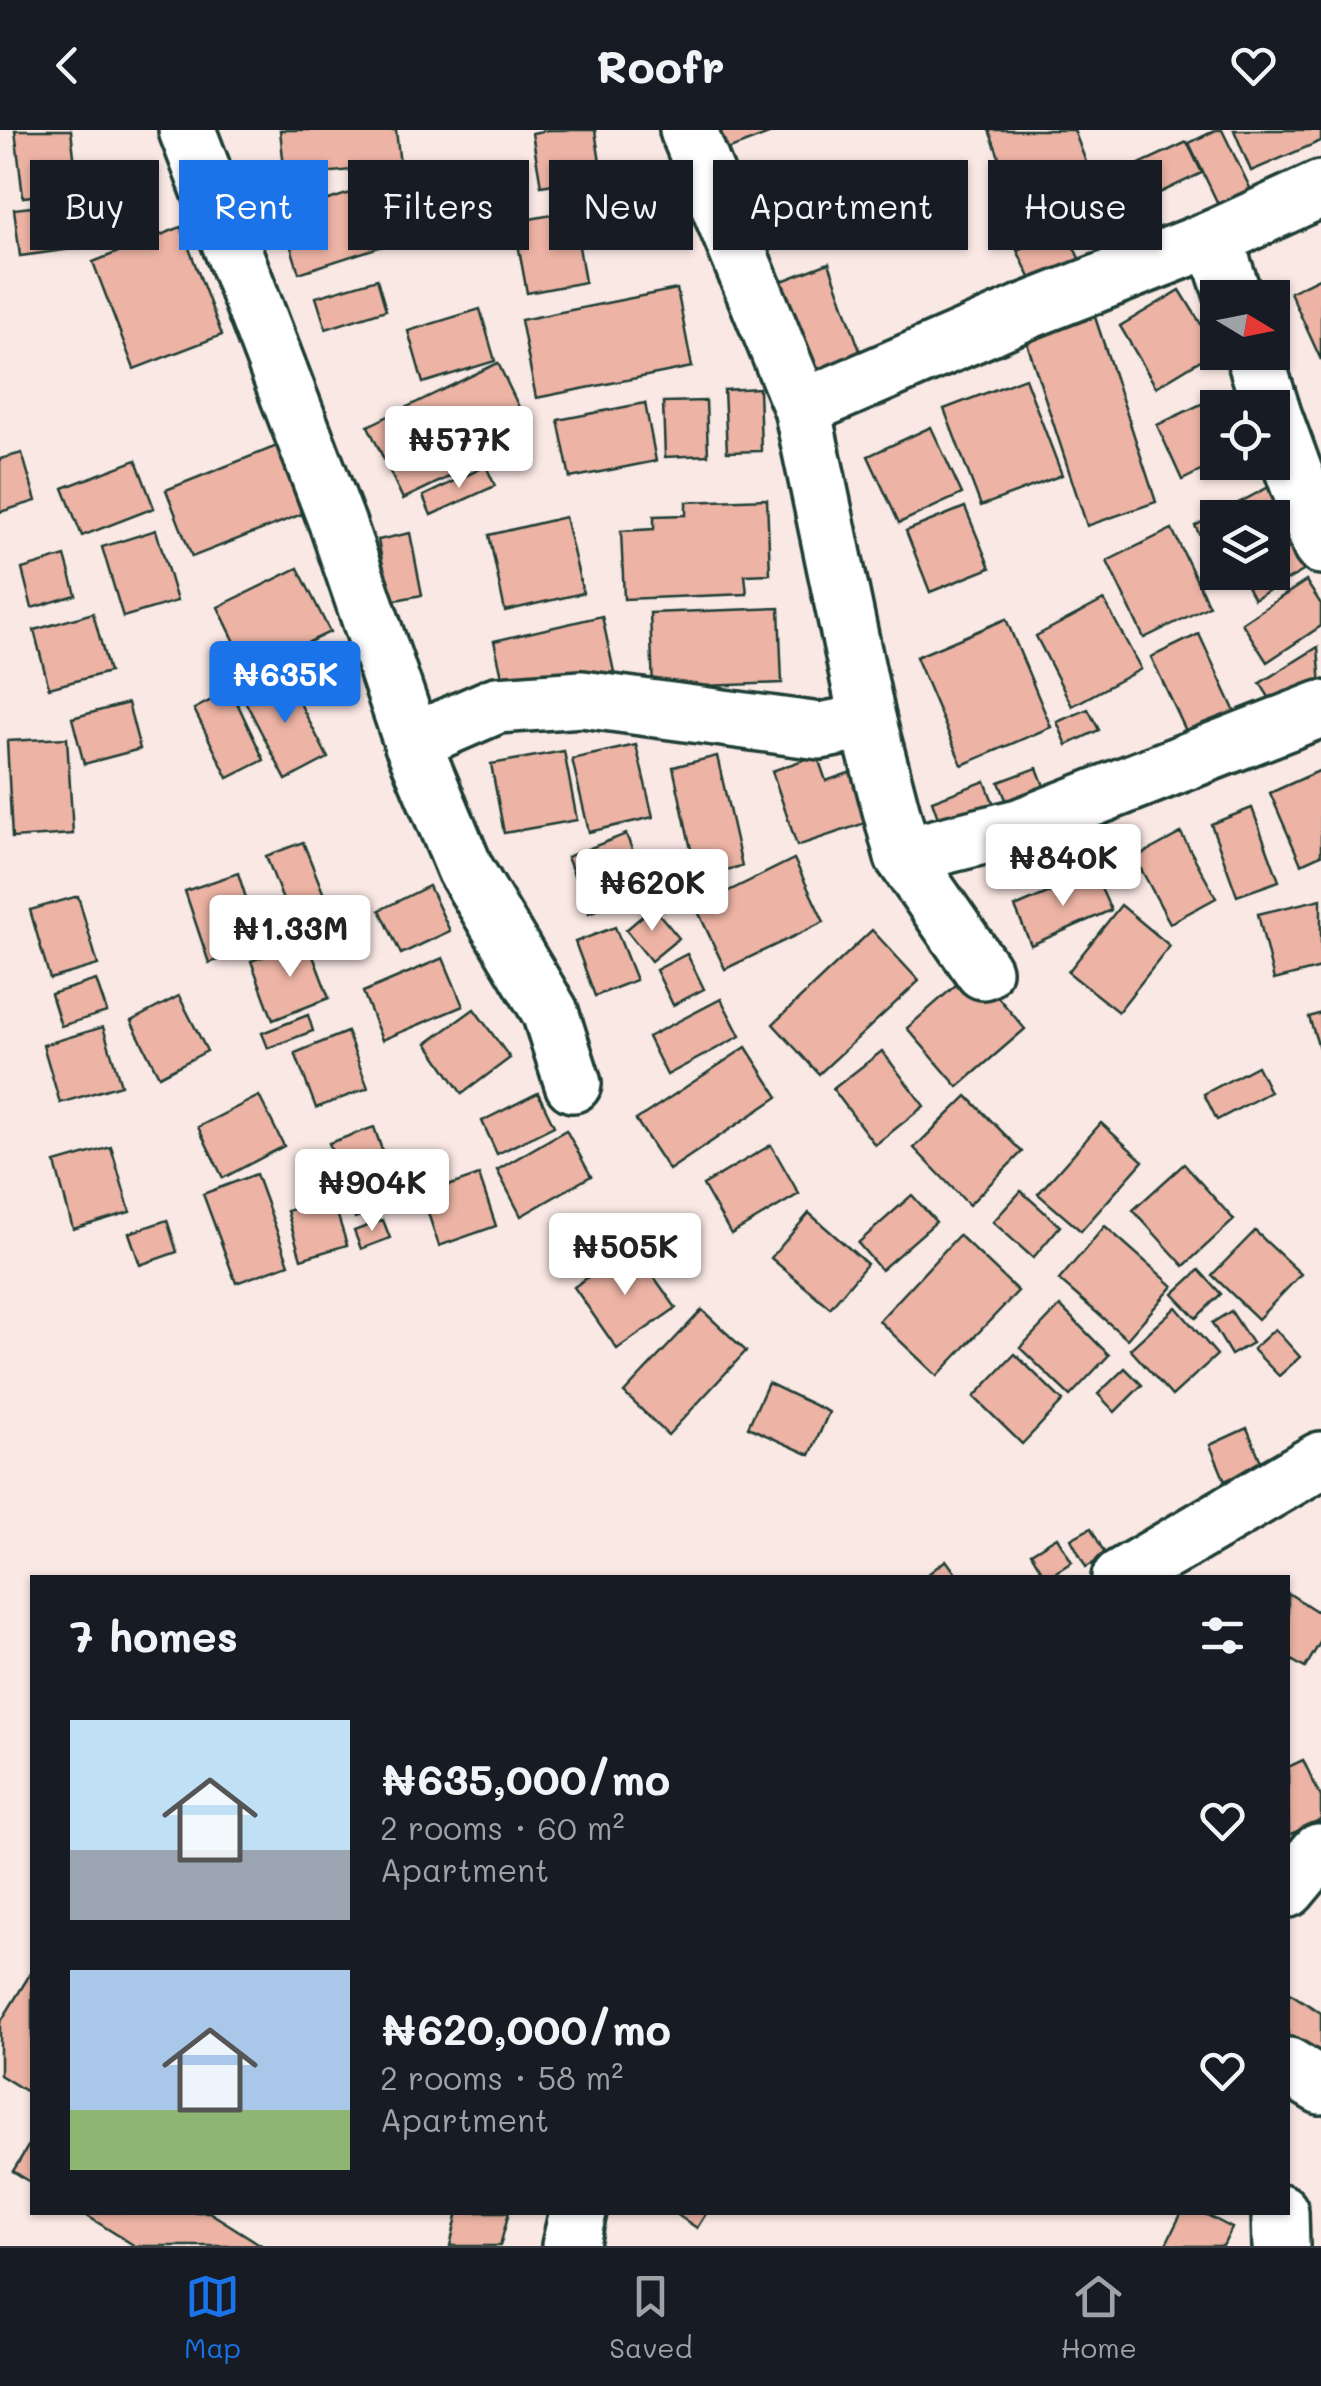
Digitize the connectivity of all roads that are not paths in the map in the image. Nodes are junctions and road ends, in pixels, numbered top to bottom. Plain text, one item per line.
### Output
1 (187, 130) edge
2 (688, 130) edge
3 (1321, 189) edge
4 (1214, 238) junction
5 (1228, 280) edge
6 (802, 408) junction
7 (1290, 460) edge
8 (1321, 546) edge
9 (1321, 709) edge
10 (868, 722) junction
11 (412, 742) junction
12 (903, 856) junction
13 (982, 971) dead end
14 (572, 1084) dead end
15 (1321, 1460) edge
16 (1125, 1575) edge
17 (1290, 2067) edge
18 (1321, 2086) edge
19 (577, 2215) edge
20 (1280, 2215) edge
21 (570, 2246) edge
22 (1281, 2246) edge

1 - 11 street
2 - 6 street
3 - 4 street
4 - 5 street
4 - 6 street
6 - 10 street
7 - 8 street
9 - 12 street
10 - 11 street
10 - 12 street
11 - 14 street
12 - 13 street
15 - 16 street
17 - 18 street
19 - 21 street
20 - 22 street

